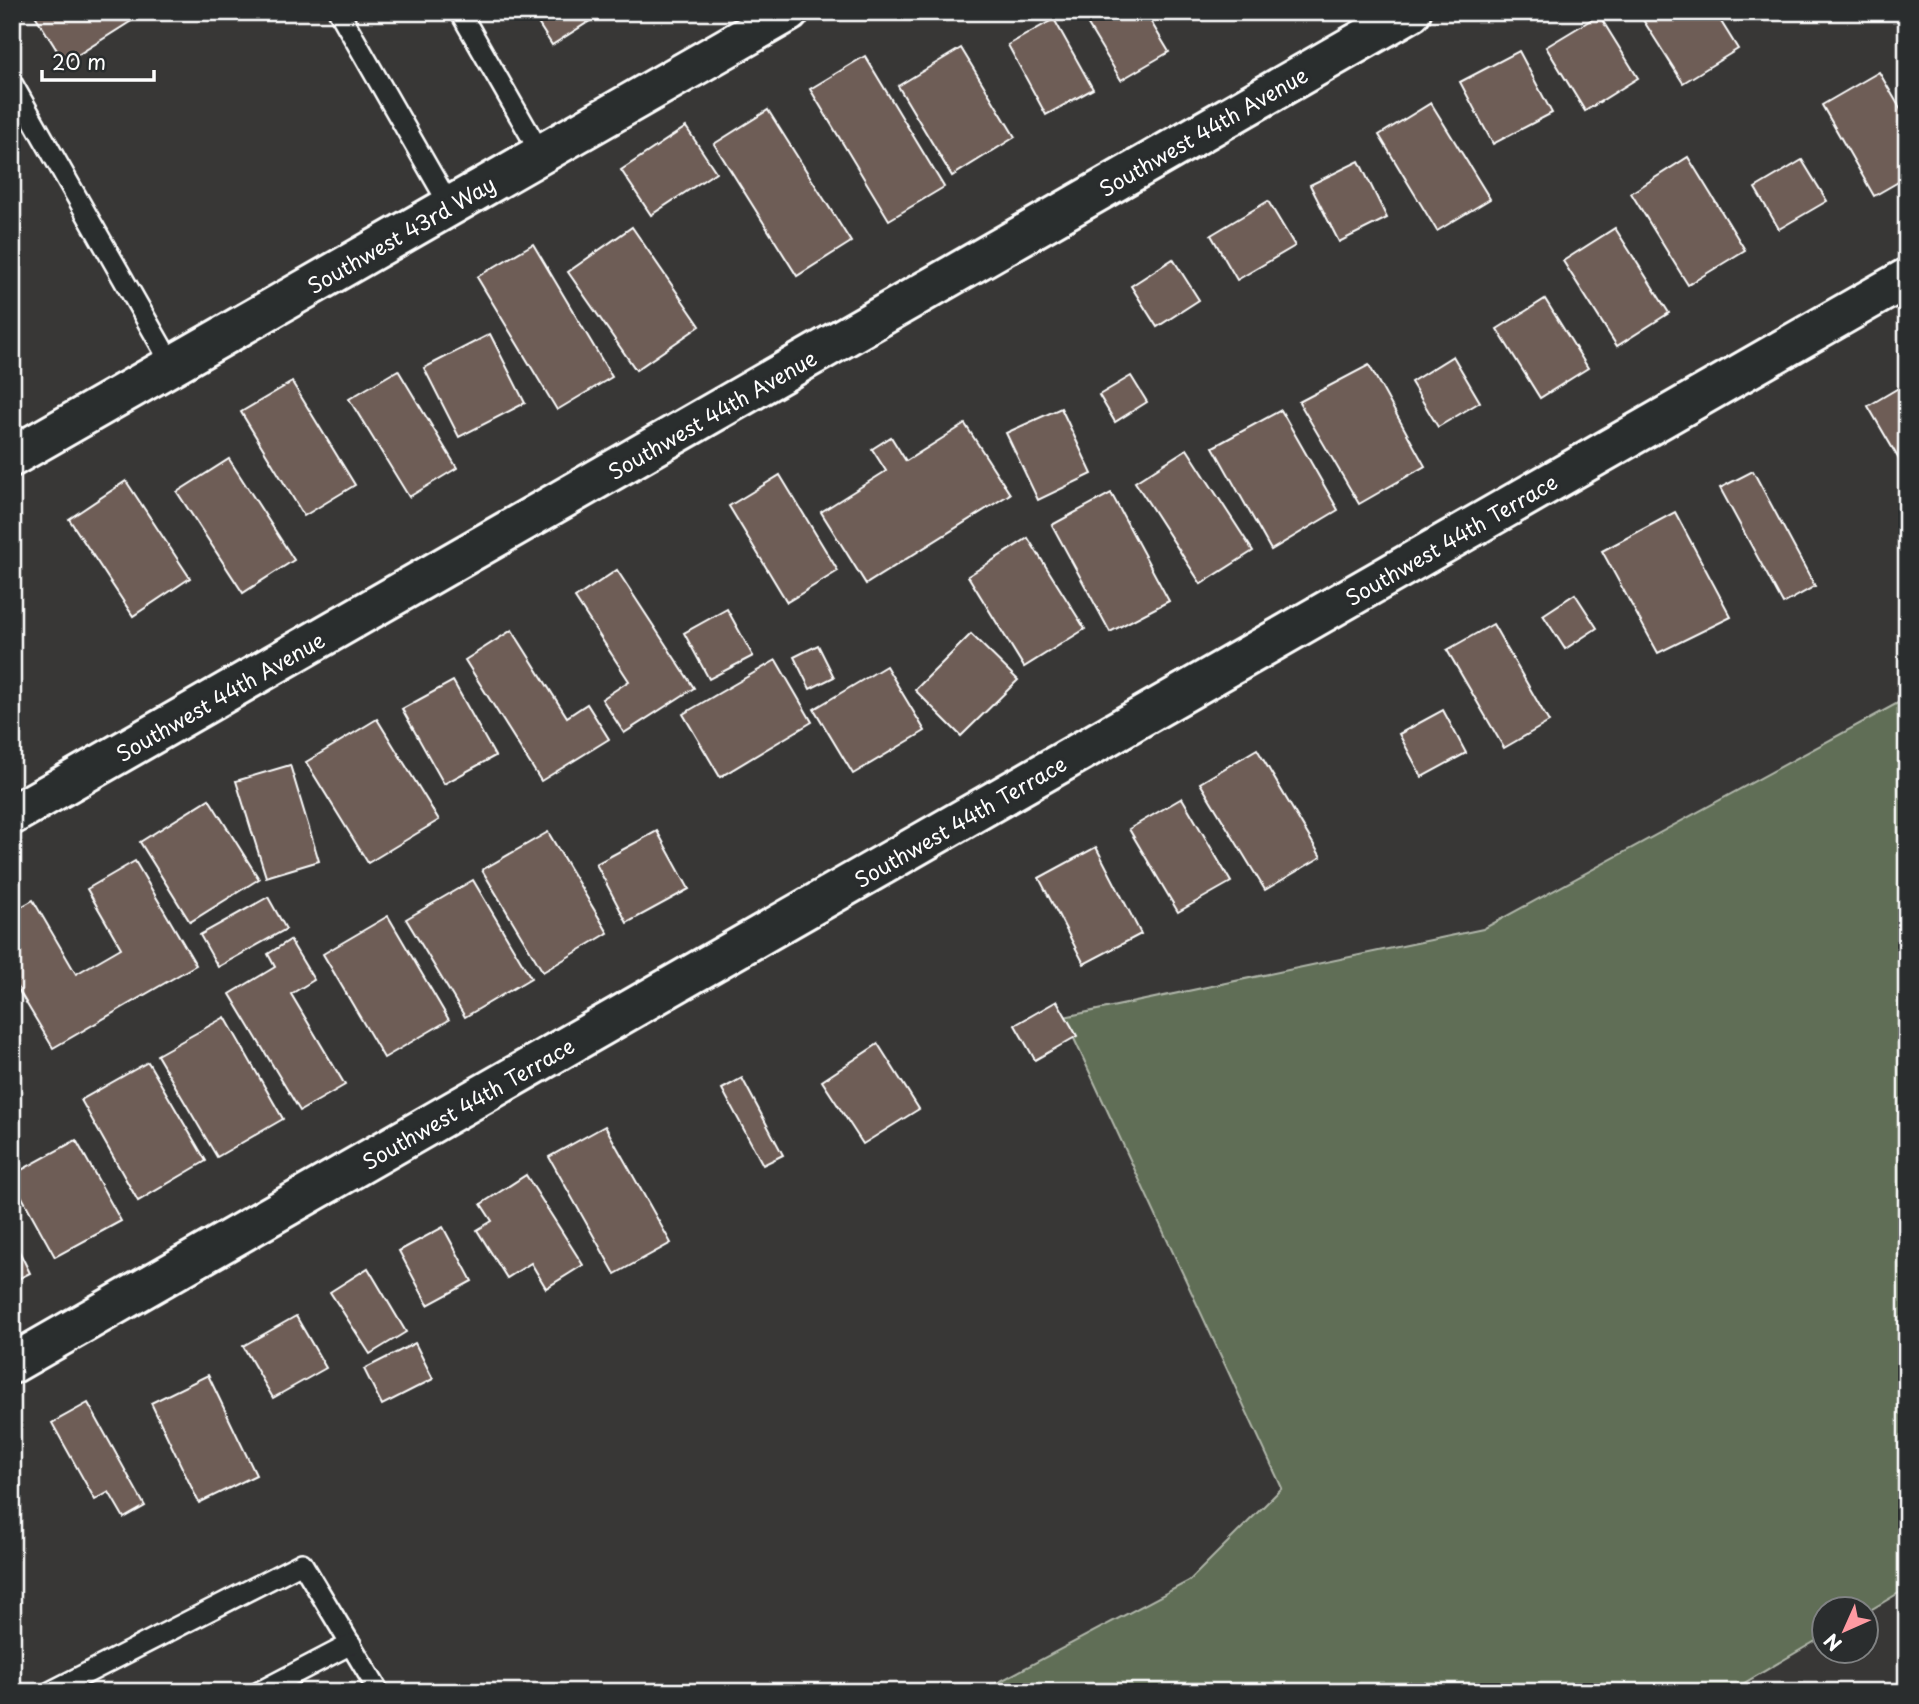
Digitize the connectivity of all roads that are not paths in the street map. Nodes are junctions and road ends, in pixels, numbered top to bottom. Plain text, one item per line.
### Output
1 (339, 12) edge
2 (460, 12) edge
3 (1411, 12) edge
4 (779, 15) edge
5 (12, 83) edge
6 (541, 154) junction
7 (450, 206) junction
8 (1907, 278) edge
9 (172, 365) junction
10 (12, 457) edge
11 (12, 815) edge
12 (12, 1364) edge
13 (351, 1644) junction
14 (50, 1692) edge
15 (260, 1692) edge
16 (379, 1692) edge

1 - 7 lane
2 - 6 lane
3 - 11 street, Southwest 44th Avenue
4 - 6 street, Southwest 43rd Way
5 - 9 lane
6 - 7 street, Southwest 43rd Way
7 - 9 street, Southwest 43rd Way
8 - 12 street, Southwest 44th Terrace
9 - 10 street, Southwest 43rd Way
13 - 14 lane
13 - 15 lane
13 - 16 lane

